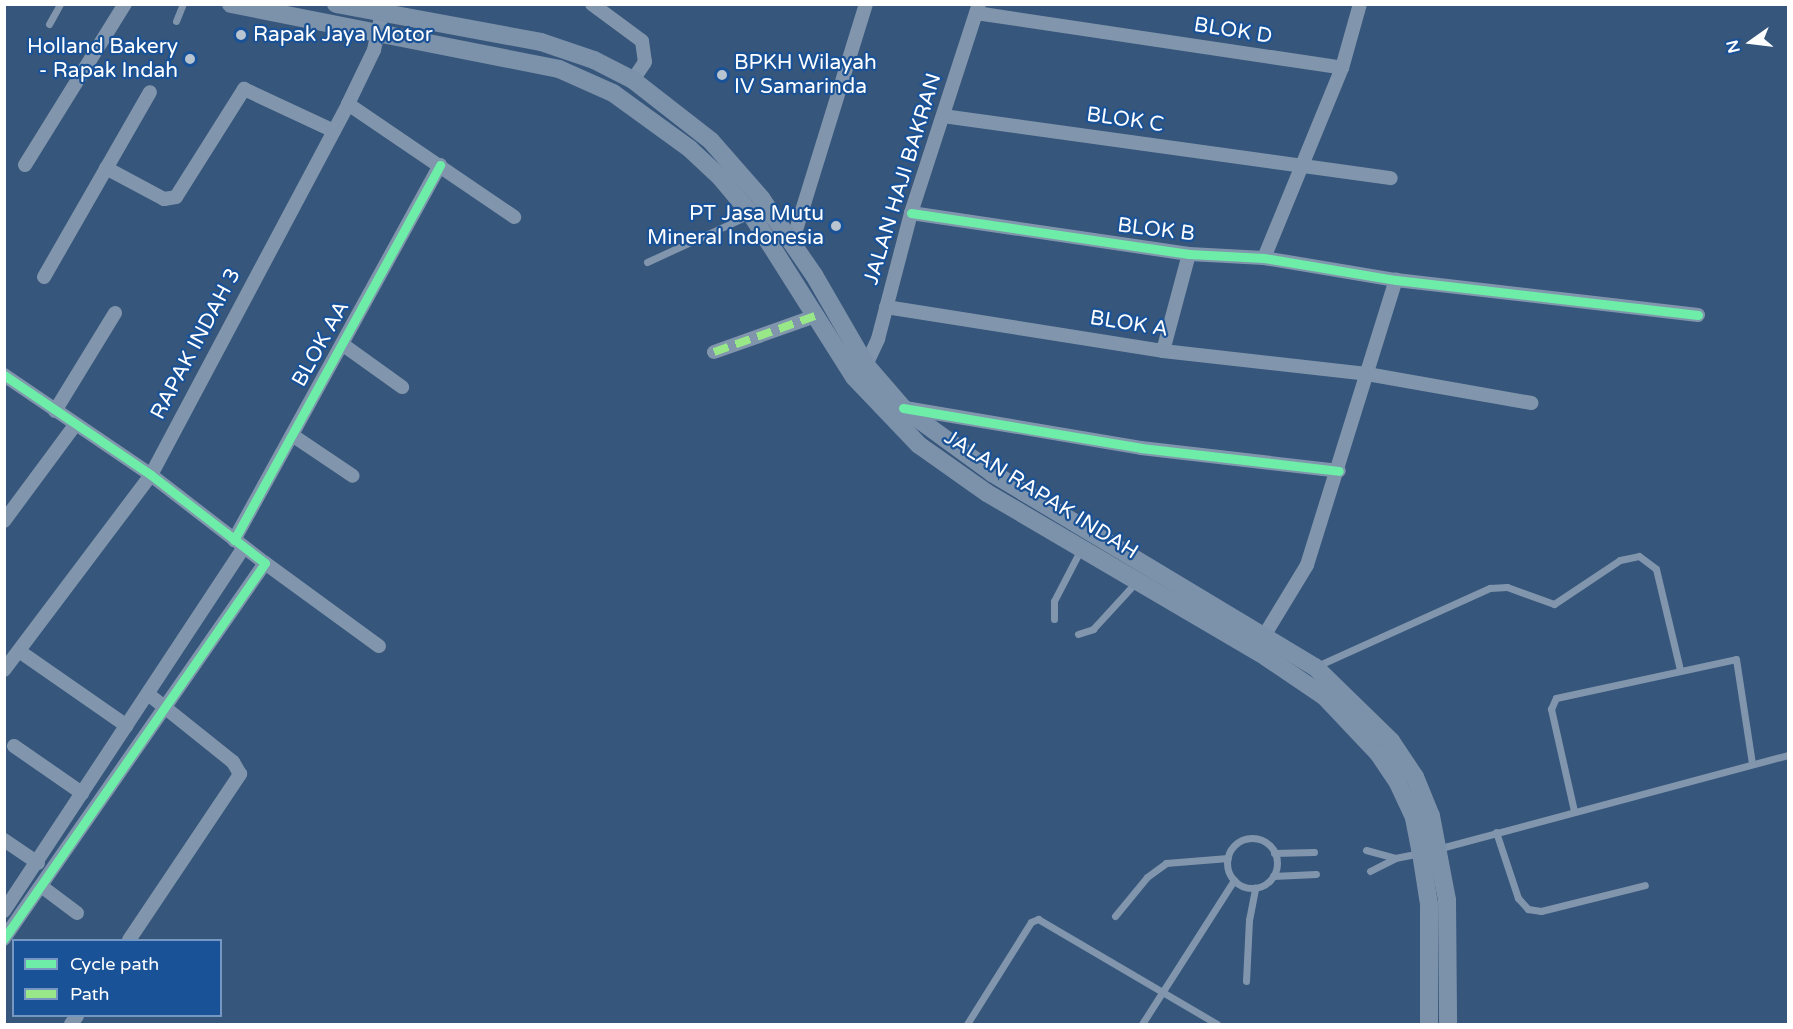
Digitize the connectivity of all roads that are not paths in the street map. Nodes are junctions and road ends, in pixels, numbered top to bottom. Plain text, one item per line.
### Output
1 (60, 4) edge
2 (124, 4) edge
3 (183, 4) edge
4 (231, 4) edge
5 (336, 4) edge
6 (592, 4) edge
7 (866, 4) edge
8 (1360, 4) edge
9 (355, 6) edge
10 (977, 9) edge
11 (382, 13) junction
12 (176, 21) dead end
13 (49, 24) dead end
14 (378, 32) junction
15 (1342, 68) junction
16 (633, 80) junction
17 (150, 92) dead end
18 (665, 103) junction
19 (348, 104) junction
20 (943, 116) junction
21 (651, 120) junction
22 (334, 131) junction
23 (25, 165) dead end
24 (440, 165) junction
25 (1301, 166) junction
26 (106, 168) junction
27 (1390, 178) dead end
28 (911, 213) junction
29 (751, 214) junction
30 (514, 217) dead end
31 (792, 243) junction
32 (1189, 254) junction
33 (1264, 258) junction
34 (647, 262) dead end
35 (44, 277) dead end
36 (1396, 280) junction
37 (886, 307) junction
38 (115, 313) dead end
39 (1698, 315) dead end
40 (815, 316) junction
41 (342, 344) junction
42 (1163, 351) junction
43 (714, 352) dead end
44 (866, 365) junction
45 (1367, 374) junction
46 (4, 375) edge
47 (402, 387) dead end
48 (1531, 403) dead end
49 (903, 408) junction
50 (55, 411) junction
51 (75, 425) junction
52 (292, 435) junction
53 (1339, 471) junction
54 (151, 475) junction
55 (353, 476) dead end
56 (4, 521) edge
57 (1090, 530) junction
58 (239, 544) junction
59 (1081, 549) junction
60 (265, 563) junction
61 (1148, 565) junction
62 (1137, 582) junction
63 (1054, 619) dead end
64 (1078, 634) dead end
65 (1264, 636) junction
66 (379, 646) dead end
67 (19, 651) junction
68 (1315, 667) junction
69 (4, 670) edge
70 (1680, 670) junction
71 (148, 694) junction
72 (165, 709) junction
73 (127, 726) junction
74 (14, 746) dead end
75 (1788, 755) edge
76 (1752, 763) junction
77 (82, 793) junction
78 (1574, 811) junction
79 (1496, 832) junction
80 (4, 840) edge
81 (1440, 848) junction
82 (1366, 850) dead end
83 (1314, 852) dead end
84 (1275, 853) junction
85 (1421, 853) junction
86 (1228, 858) junction
87 (1395, 858) junction
88 (38, 863) junction
89 (1370, 871) dead end
90 (1316, 874) dead end
91 (1274, 876) junction
92 (1234, 880) junction
93 (1645, 885) dead end
94 (41, 886) junction
95 (1255, 888) junction
96 (4, 910) edge
97 (77, 913) dead end
98 (1115, 916) dead end
99 (4, 939) edge
100 (130, 939) edge
101 (1246, 981) dead end
102 (1163, 990) junction
103 (967, 1024) edge
104 (1142, 1024) edge
105 (1217, 1024) edge
106 (1429, 1024) edge
107 (1448, 1024) edge

1 - 13 lane
2 - 23 street
3 - 12 lane
4 - 14 main road, JALAN RAPAK INDAH
5 - 9 main road, JALAN RAPAK INDAH
6 - 16 street
7 - 31 street
8 - 15 street
9 - 11 main road, JALAN RAPAK INDAH
10 - 15 street, BLOK D
10 - 20 street, JALAN HAJI BAKRAN
11 - 14 street, RAPAK INDAH 3
11 - 16 main road, JALAN RAPAK INDAH
14 - 19 street, RAPAK INDAH 3
14 - 21 main road, JALAN RAPAK INDAH
15 - 25 street
16 - 18 main road, JALAN RAPAK INDAH
17 - 26 street
18 - 21 main road
18 - 31 main road, JALAN RAPAK INDAH
19 - 22 street, RAPAK INDAH 3
19 - 24 street
20 - 25 street, BLOK C
20 - 28 street, JALAN HAJI BAKRAN
21 - 29 main road, JALAN RAPAK INDAH
22 - 26 street
22 - 54 street, RAPAK INDAH 3
24 - 30 street
24 - 41 street, BLOK AA
25 - 27 street, BLOK C
25 - 33 street
26 - 35 street
28 - 32 street, BLOK B
28 - 37 street, JALAN HAJI BAKRAN
29 - 34 lane
29 - 40 main road, JALAN RAPAK INDAH
31 - 44 main road, JALAN RAPAK INDAH
32 - 33 street, BLOK B
32 - 42 street
33 - 36 street, BLOK B
36 - 39 street, BLOK B
36 - 45 street
37 - 42 street, BLOK A
37 - 44 street, JALAN HAJI BAKRAN
38 - 50 street
40 - 43 street
40 - 59 main road, JALAN RAPAK INDAH
41 - 47 street
41 - 52 street, BLOK AA
42 - 45 street, BLOK A
44 - 49 main road, JALAN RAPAK INDAH
45 - 48 street, BLOK A
45 - 53 street
46 - 50 street
49 - 53 street
49 - 57 main road, JALAN RAPAK INDAH
50 - 51 street
51 - 54 street
51 - 56 street
52 - 55 street
52 - 58 street, BLOK AA
53 - 65 street
54 - 58 street
54 - 67 street, RAPAK INDAH 3
57 - 59 lane
57 - 61 main road, JALAN RAPAK INDAH
58 - 60 street
58 - 71 street, BLOK AA
59 - 62 main road, JALAN RAPAK INDAH
59 - 63 lane
60 - 66 street
60 - 72 street
61 - 62 lane
61 - 65 main road, JALAN RAPAK INDAH
62 - 64 lane
62 - 85 main road, JALAN RAPAK INDAH
65 - 68 main road, JALAN RAPAK INDAH
67 - 69 street, RAPAK INDAH 3
67 - 73 street
68 - 70 lane
68 - 81 main road, JALAN RAPAK INDAH
70 - 76 lane
70 - 78 lane
71 - 72 street
71 - 73 street, BLOK AA
72 - 94 street
72 - 100 street
73 - 77 street, BLOK AA
74 - 77 street
75 - 76 lane
76 - 78 lane
77 - 88 street, BLOK AA
78 - 79 lane
79 - 81 lane
79 - 93 lane
80 - 88 street
81 - 85 lane
81 - 107 main road, JALAN RAPAK INDAH
82 - 87 lane
83 - 84 lane
84 - 86 lane
84 - 91 lane
85 - 87 lane
85 - 106 main road, JALAN RAPAK INDAH
86 - 92 lane
86 - 98 lane
87 - 89 lane
88 - 96 street, BLOK AA
90 - 91 lane
91 - 95 lane
92 - 95 lane
92 - 102 lane
94 - 97 street
94 - 99 street
95 - 101 lane
102 - 103 lane
102 - 104 lane
102 - 105 lane

